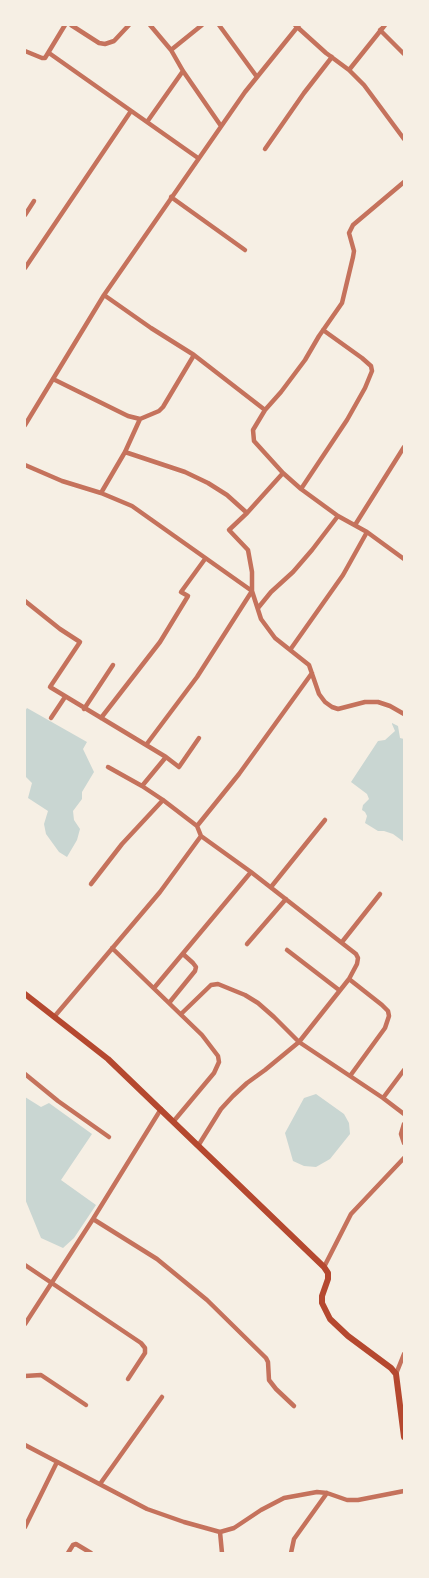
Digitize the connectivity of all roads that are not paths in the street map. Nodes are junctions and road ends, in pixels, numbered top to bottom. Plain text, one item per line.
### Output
1 (65, 25) edge
2 (71, 25) edge
3 (129, 25) edge
4 (150, 25) edge
5 (192, 25) edge
6 (202, 25) edge
7 (219, 25) edge
8 (384, 25) edge
9 (297, 26) edge
10 (196, 30) junction
11 (380, 30) junction
12 (171, 50) junction
13 (25, 51) edge
14 (49, 53) junction
15 (404, 54) edge
16 (332, 57) junction
17 (349, 70) junction
18 (183, 71) junction
19 (257, 77) junction
20 (131, 111) junction
21 (147, 122) junction
22 (221, 126) junction
23 (404, 139) edge
24 (265, 149) dead end
25 (198, 158) junction
26 (404, 182) edge
27 (171, 197) junction
28 (34, 201) dead end
29 (25, 215) edge
30 (246, 250) dead end
31 (25, 268) edge
32 (104, 295) junction
33 (323, 330) junction
34 (194, 355) junction
35 (53, 379) junction
36 (265, 410) junction
37 (26, 419) edge
38 (140, 419) junction
39 (25, 425) edge
40 (404, 448) edge
41 (125, 452) junction
42 (25, 465) edge
43 (283, 473) junction
44 (301, 489) junction
45 (100, 493) junction
46 (248, 513) junction
47 (338, 516) junction
48 (355, 525) junction
49 (367, 532) junction
50 (403, 557) edge
51 (205, 559) junction
52 (252, 591) junction
53 (25, 601) edge
54 (258, 608) junction
55 (290, 650) junction
56 (113, 664) dead end
57 (312, 673) junction
58 (65, 697) junction
59 (84, 709) junction
60 (404, 714) edge
61 (51, 718) dead end
62 (101, 718) junction
63 (200, 738) dead end
64 (146, 745) junction
65 (166, 757) junction
66 (108, 767) dead end
67 (142, 786) junction
68 (163, 800) junction
69 (325, 820) dead end
70 (197, 826) junction
71 (201, 836) junction
72 (251, 872) junction
73 (90, 884) dead end
74 (271, 887) junction
75 (380, 894) dead end
76 (286, 899) junction
77 (342, 942) junction
78 (247, 944) dead end
79 (112, 948) junction
80 (287, 950) dead end
81 (183, 954) junction
82 (349, 979) junction
83 (154, 988) junction
84 (339, 990) junction
85 (25, 994) edge
86 (169, 1002) junction
87 (181, 1014) junction
88 (54, 1017) junction
89 (299, 1042) junction
90 (404, 1070) edge
91 (25, 1074) edge
92 (350, 1076) junction
93 (383, 1098) junction
94 (161, 1109) junction
95 (404, 1114) edge
96 (173, 1122) junction
97 (404, 1124) edge
98 (109, 1137) dead end
99 (404, 1143) edge
100 (198, 1146) junction
101 (404, 1158) edge
102 (93, 1219) junction
103 (25, 1265) edge
104 (324, 1267) junction
105 (52, 1283) junction
106 (25, 1324) edge
107 (404, 1354) edge
108 (396, 1374) junction
109 (25, 1376) edge
110 (128, 1379) dead end
111 (162, 1397) dead end
112 (86, 1405) dead end
113 (294, 1406) dead end
114 (404, 1437) edge
115 (25, 1445) edge
116 (57, 1462) junction
117 (100, 1484) junction
118 (404, 1491) edge
119 (327, 1493) junction
120 (25, 1527) edge
121 (220, 1532) junction
122 (68, 1553) edge
123 (91, 1553) edge
124 (222, 1553) edge
125 (291, 1553) edge

1 - 14 street
2 - 3 street
4 - 12 street
5 - 10 street
6 - 10 street
7 - 19 street
8 - 11 street
9 - 16 street
9 - 19 street
10 - 12 street
11 - 15 street
11 - 17 street
12 - 18 street
13 - 14 street
14 - 20 street
16 - 17 street
16 - 24 street
17 - 23 street
18 - 21 street
18 - 22 street
19 - 22 street
20 - 21 street
20 - 31 street
21 - 25 street
22 - 25 street
25 - 27 street
26 - 33 street
27 - 30 street
27 - 32 street
28 - 29 street
32 - 34 street
32 - 35 street
33 - 36 street
33 - 44 street
34 - 36 street
34 - 38 street
35 - 37 street
35 - 38 street
36 - 43 street
37 - 39 street
38 - 41 street
40 - 48 street
41 - 45 street
41 - 46 street
42 - 45 street
43 - 44 street
43 - 46 street
44 - 47 street
45 - 51 street
46 - 52 street
47 - 48 street
47 - 54 street
48 - 49 street
49 - 50 street
49 - 55 street
51 - 52 street
51 - 62 street
52 - 54 street
52 - 64 street
53 - 58 street
54 - 55 street
55 - 57 street
56 - 59 street
57 - 60 street
57 - 70 street
58 - 59 street
58 - 61 street
59 - 62 street
62 - 64 street
63 - 65 street
64 - 65 street
65 - 67 street
66 - 67 street
67 - 68 street
68 - 70 street
68 - 73 street
69 - 74 street
70 - 71 street
71 - 72 street
71 - 79 street
72 - 74 street
72 - 81 street
74 - 76 street
75 - 77 street
76 - 77 street
76 - 78 street
77 - 82 street
79 - 83 street
79 - 88 street
80 - 84 street
81 - 83 street
81 - 86 street
82 - 84 street
82 - 92 street
83 - 86 street
84 - 89 street
85 - 88 main road
86 - 87 street
87 - 89 street
87 - 96 street
88 - 94 main road
89 - 92 street
89 - 100 street
90 - 93 street
91 - 98 street
92 - 93 street
93 - 95 street
94 - 96 main road
94 - 102 street
96 - 100 main road
97 - 99 street
100 - 104 main road
101 - 104 street
102 - 105 street
102 - 113 street
103 - 105 street
104 - 108 main road
105 - 106 street
105 - 110 street
107 - 108 street
108 - 114 main road
109 - 112 street
111 - 117 street
115 - 116 street
116 - 117 street
116 - 120 street
117 - 121 street
118 - 119 street
119 - 121 street
119 - 125 street
121 - 124 street
122 - 123 street

